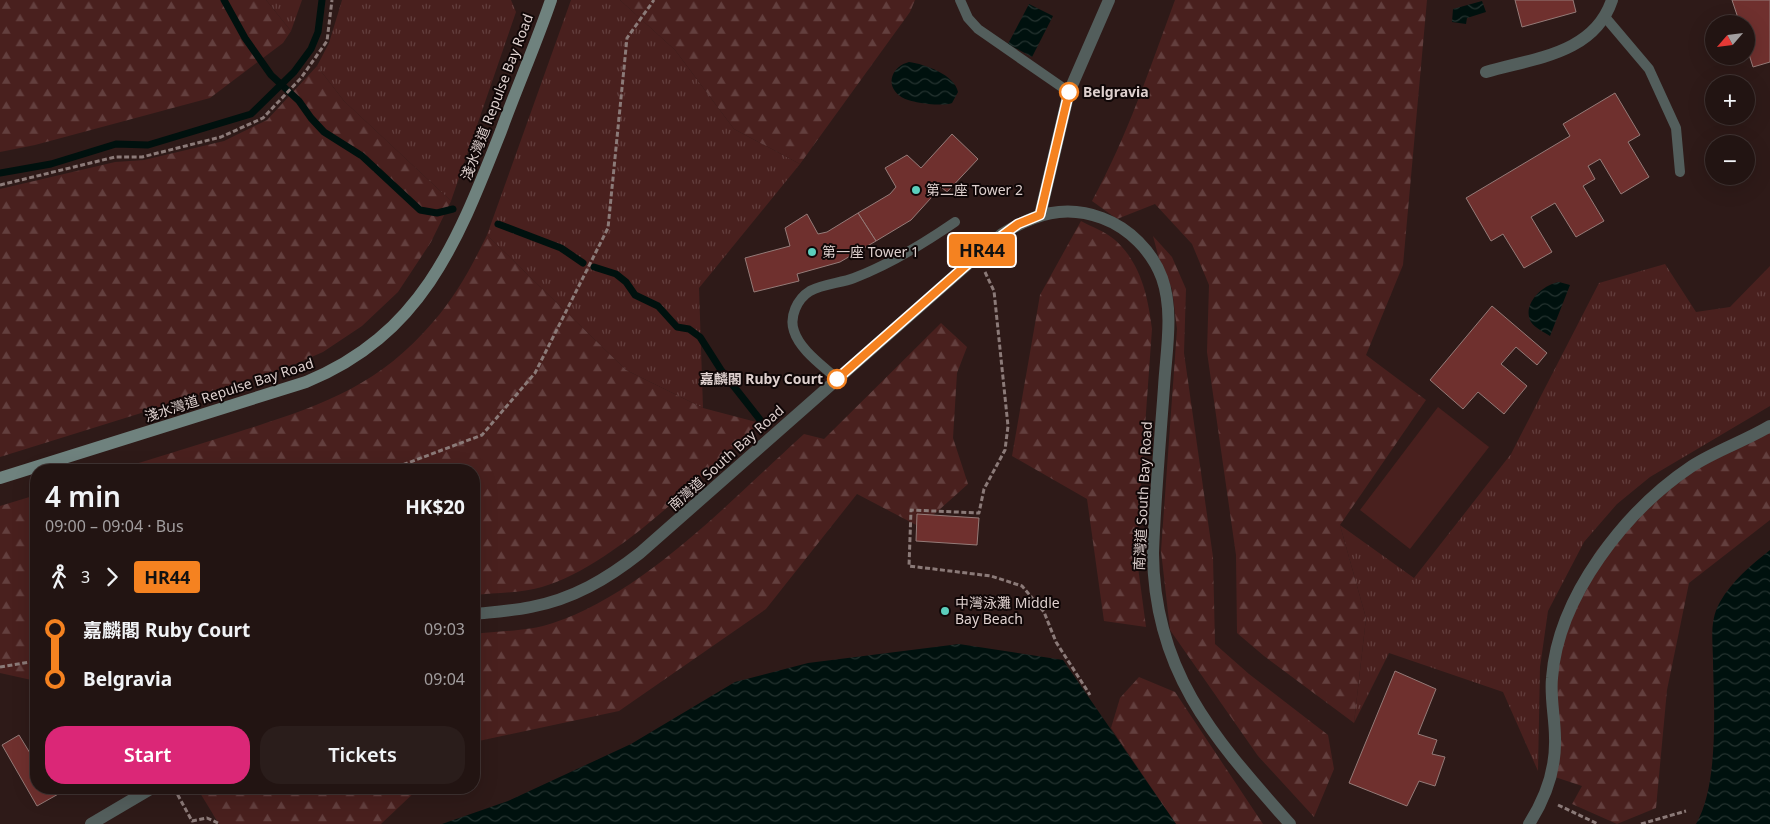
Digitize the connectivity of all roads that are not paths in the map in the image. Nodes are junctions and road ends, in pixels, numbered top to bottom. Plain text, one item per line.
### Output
1 (551, 0) edge
2 (960, 0) edge
3 (1109, 0) edge
4 (1612, 0) edge
5 (1605, 17) junction
6 (1486, 72) dead end
7 (1069, 92) junction
8 (1680, 172) dead end
9 (1040, 215) junction
10 (955, 222) dead end
11 (837, 379) junction
12 (1770, 426) edge
13 (45, 464) edge
14 (30, 469) edge
15 (0, 478) edge
16 (480, 614) edge
17 (142, 794) edge
18 (91, 824) edge
19 (1290, 824) edge
20 (1529, 824) edge

1 - 13 main road, 淺水灣道 Repulse Bay Road
2 - 7 lane
3 - 7 street
4 - 5 street
5 - 6 street
5 - 8 lane
7 - 9 street
9 - 11 street, 南灣道 South Bay Road
9 - 19 street, 南灣道 South Bay Road
10 - 11 lane
11 - 16 street, 南灣道 South Bay Road
12 - 20 street
14 - 15 main road, 淺水灣道 Repulse Bay Road
17 - 18 street

